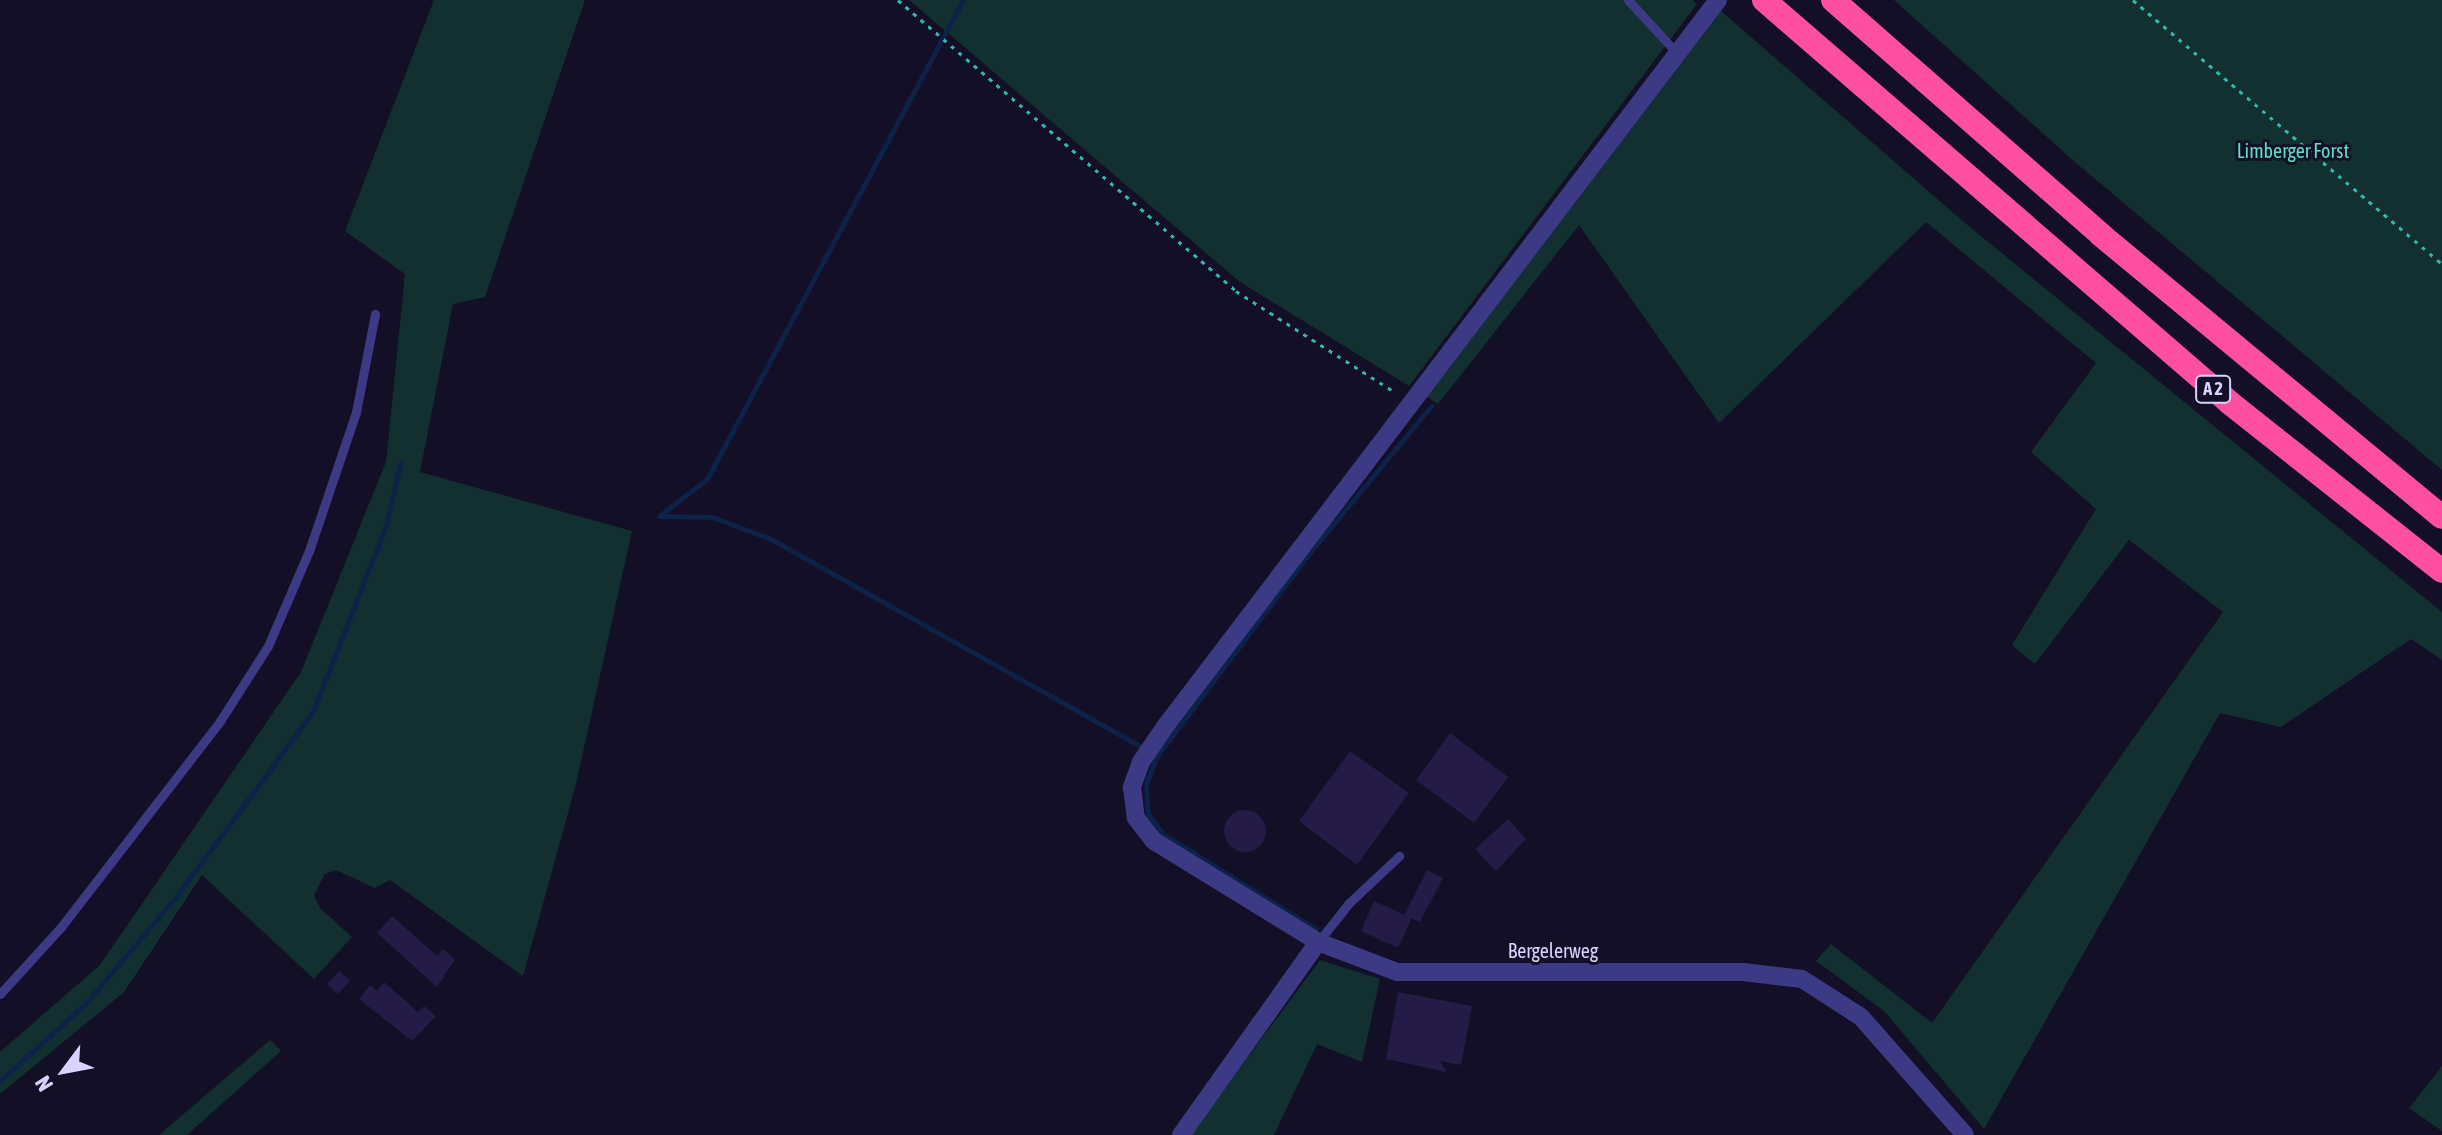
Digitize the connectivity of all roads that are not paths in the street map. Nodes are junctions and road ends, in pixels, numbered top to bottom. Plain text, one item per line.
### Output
1 (1628, 0) edge
2 (1718, 0) edge
3 (1764, 0) edge
4 (1833, 0) edge
5 (1675, 51) junction
6 (375, 314) dead end
7 (2442, 517) edge
8 (2442, 571) edge
9 (1399, 856) dead end
10 (1318, 942) junction
11 (0, 994) edge
12 (1181, 1135) edge
13 (1965, 1135) edge

1 - 5 lane
2 - 5 street, Bergelerweg
3 - 8 highway, A 2
4 - 7 highway, A 2
5 - 10 street, Bergelerweg
6 - 11 lane
9 - 10 lane
10 - 12 street
10 - 13 street, Bergelerweg

